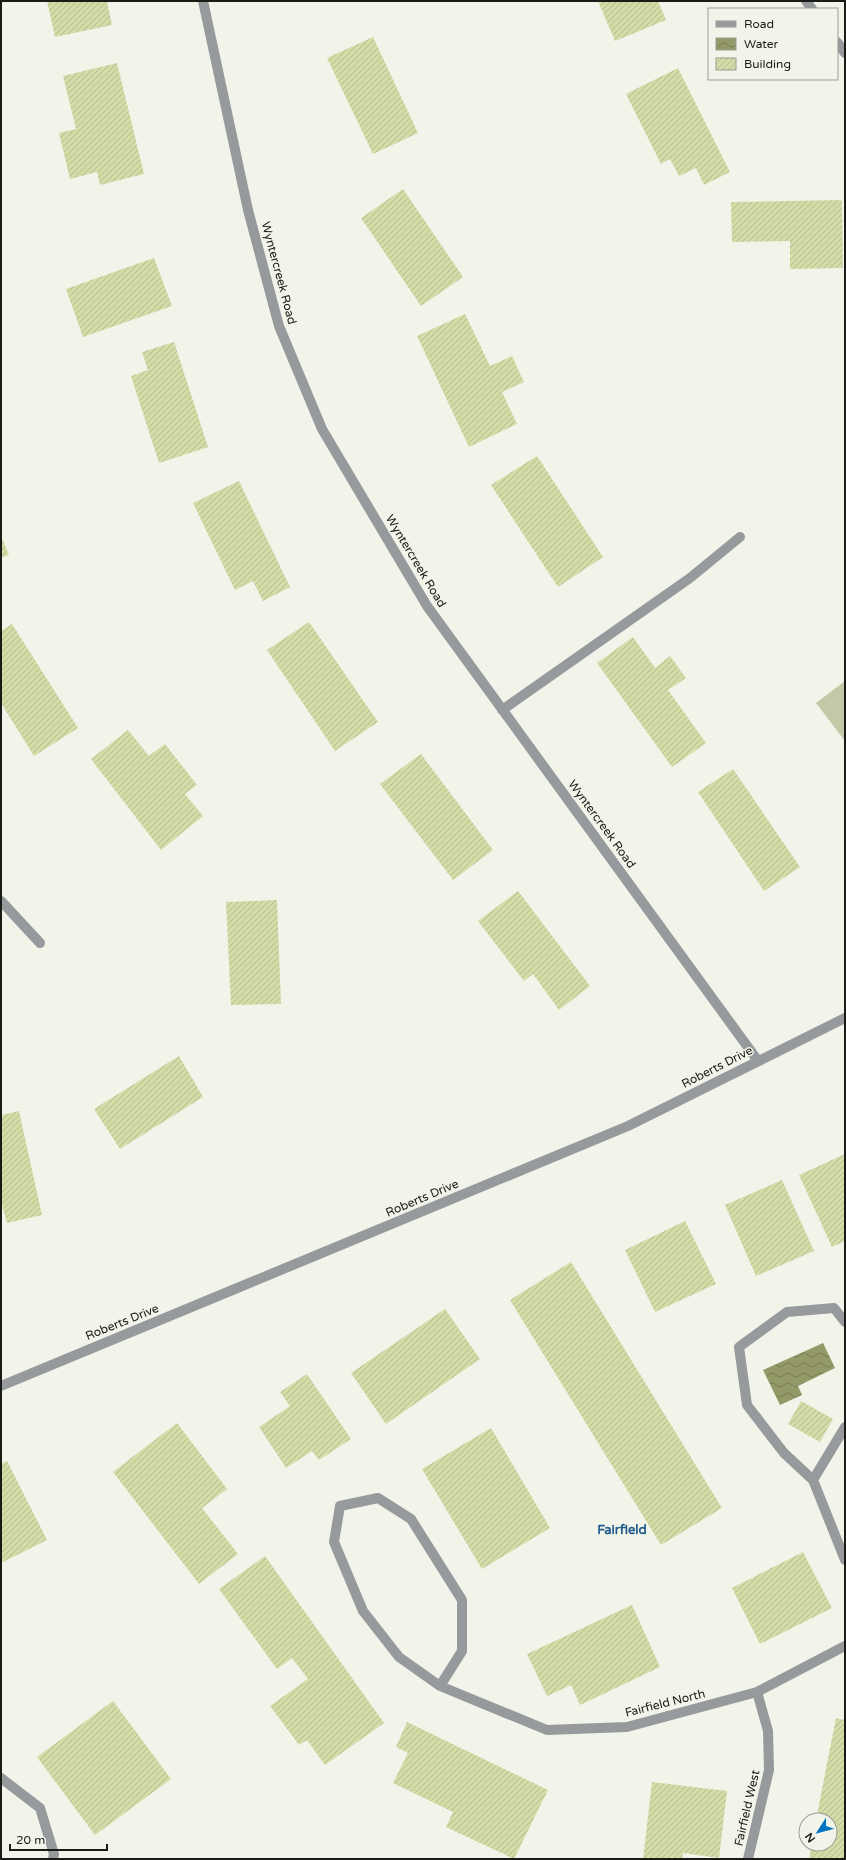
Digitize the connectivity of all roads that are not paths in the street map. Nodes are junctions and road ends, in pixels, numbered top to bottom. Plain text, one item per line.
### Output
1 (203, 1) edge
2 (838, 43) edge
3 (845, 53) edge
4 (740, 537) dead end
5 (502, 710) junction
6 (1, 901) edge
7 (40, 943) dead end
8 (845, 1018) edge
9 (758, 1061) junction
10 (845, 1322) edge
11 (1, 1386) edge
12 (845, 1427) edge
13 (814, 1480) junction
14 (845, 1560) edge
15 (845, 1646) edge
16 (440, 1686) junction
17 (757, 1692) junction
18 (1, 1778) edge
19 (53, 1859) edge
20 (748, 1859) edge

1 - 5 street, Wyntercreek Road
2 - 3 street
4 - 5 street
5 - 9 street, Wyntercreek Road
6 - 7 street
8 - 9 street, Roberts Drive
9 - 11 street, Roberts Drive
10 - 13 street
12 - 13 street
13 - 14 street
15 - 17 street, Fairfield North
16 - 16 street, Fairfield North
16 - 17 street, Fairfield North
17 - 20 street, Fairfield West
18 - 19 street

